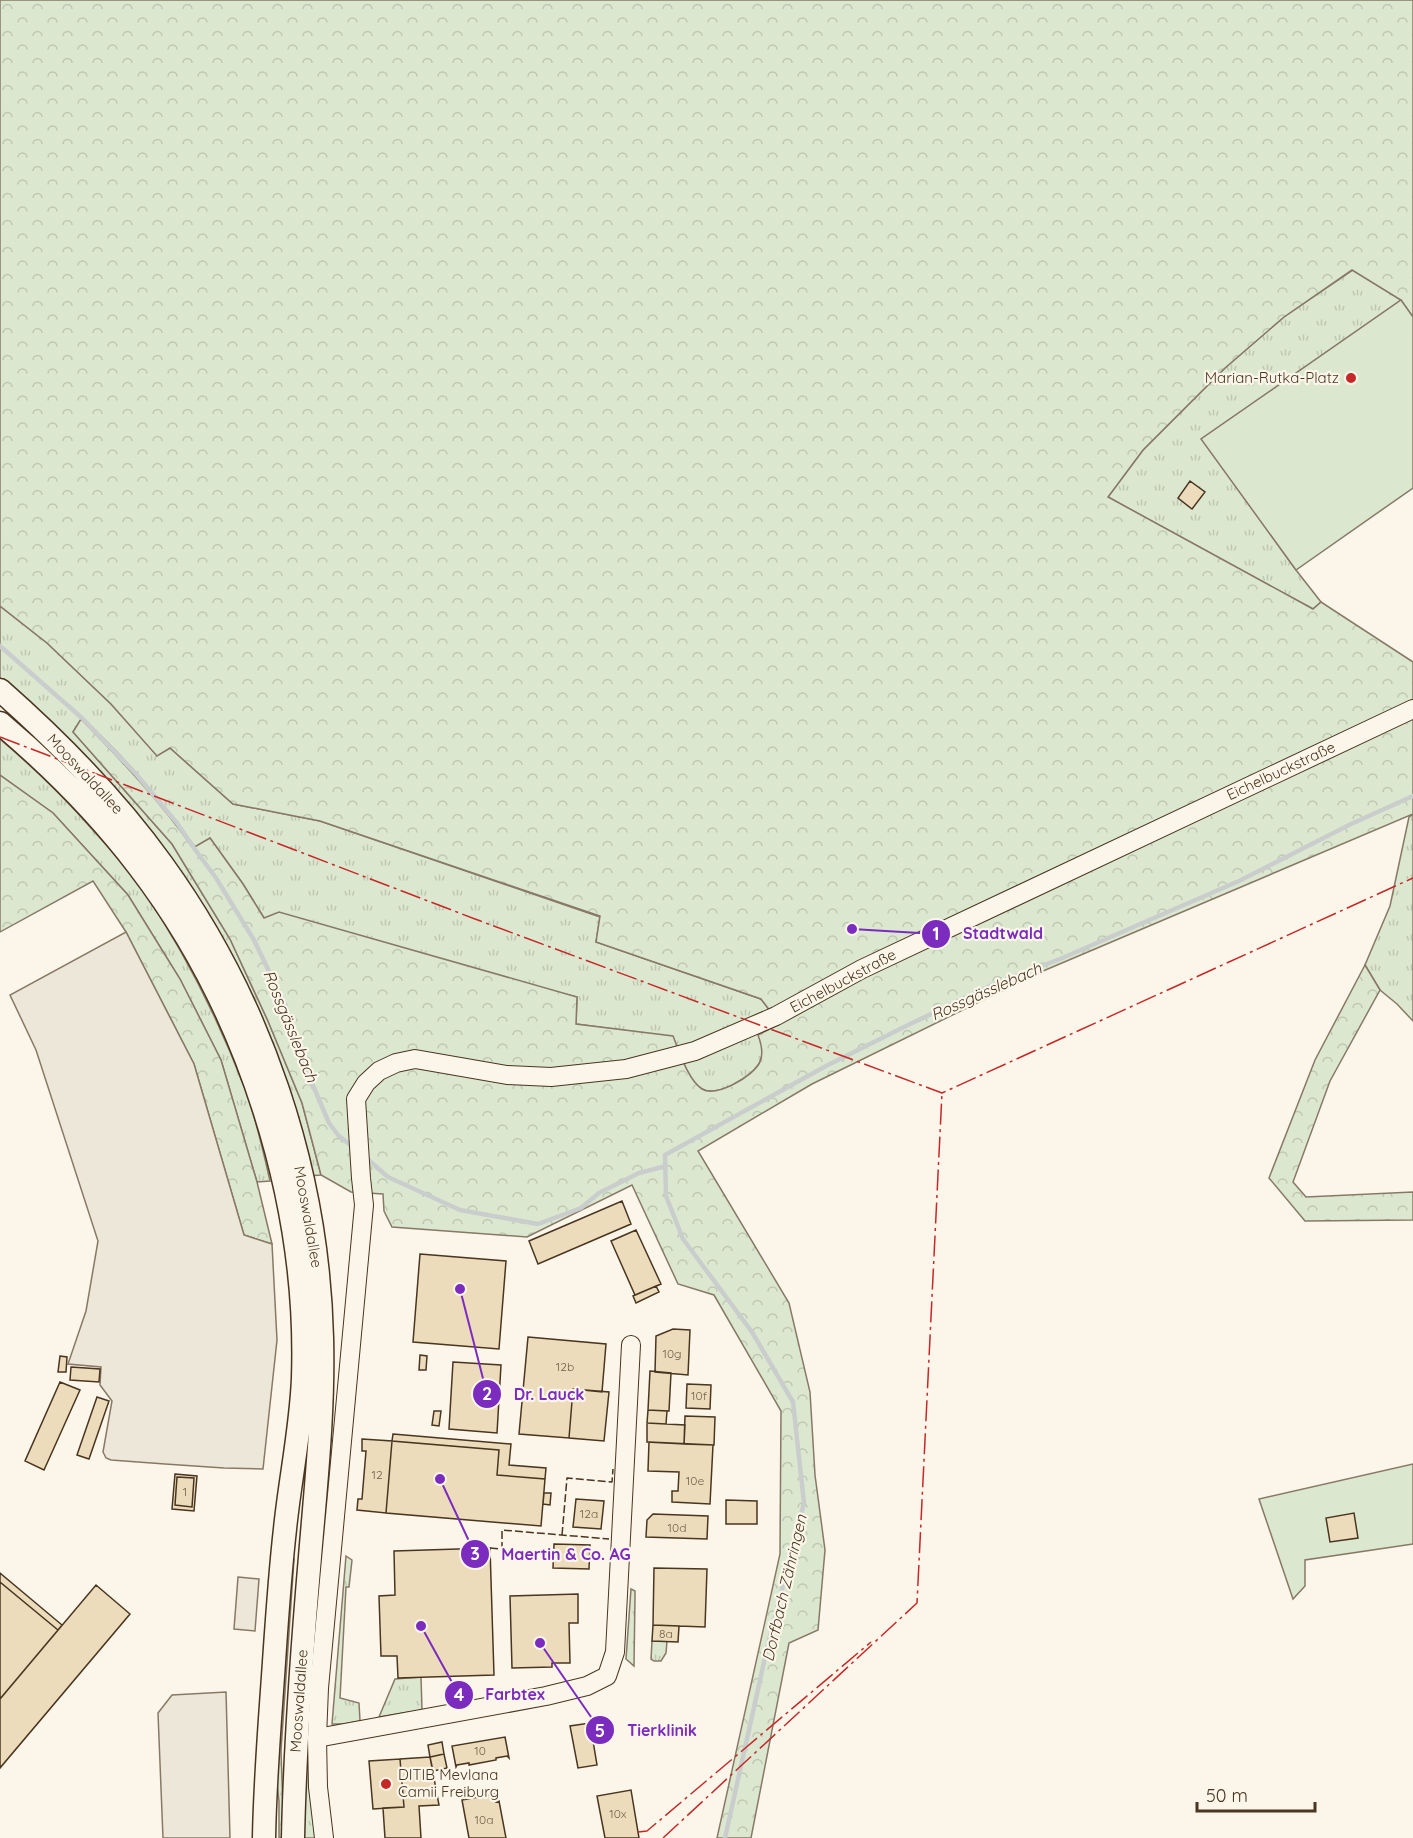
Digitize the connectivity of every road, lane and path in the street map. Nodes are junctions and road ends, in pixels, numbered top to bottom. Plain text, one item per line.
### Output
1 (0, 690) edge
2 (1413, 709) edge
3 (0, 723) edge
4 (356, 1099) joint
5 (631, 1345) dead end
6 (317, 1738) junction
7 (264, 1838) edge
8 (293, 1838) edge
9 (324, 1838) edge

1 - 8 main road, Mooswaldallee
2 - 4 street, Eichelbuckstraße
3 - 7 main road, Mooswaldallee
4 - 6 street, Mooswaldallee
5 - 6 street, Mooswaldallee
6 - 9 street, Mooswaldallee

